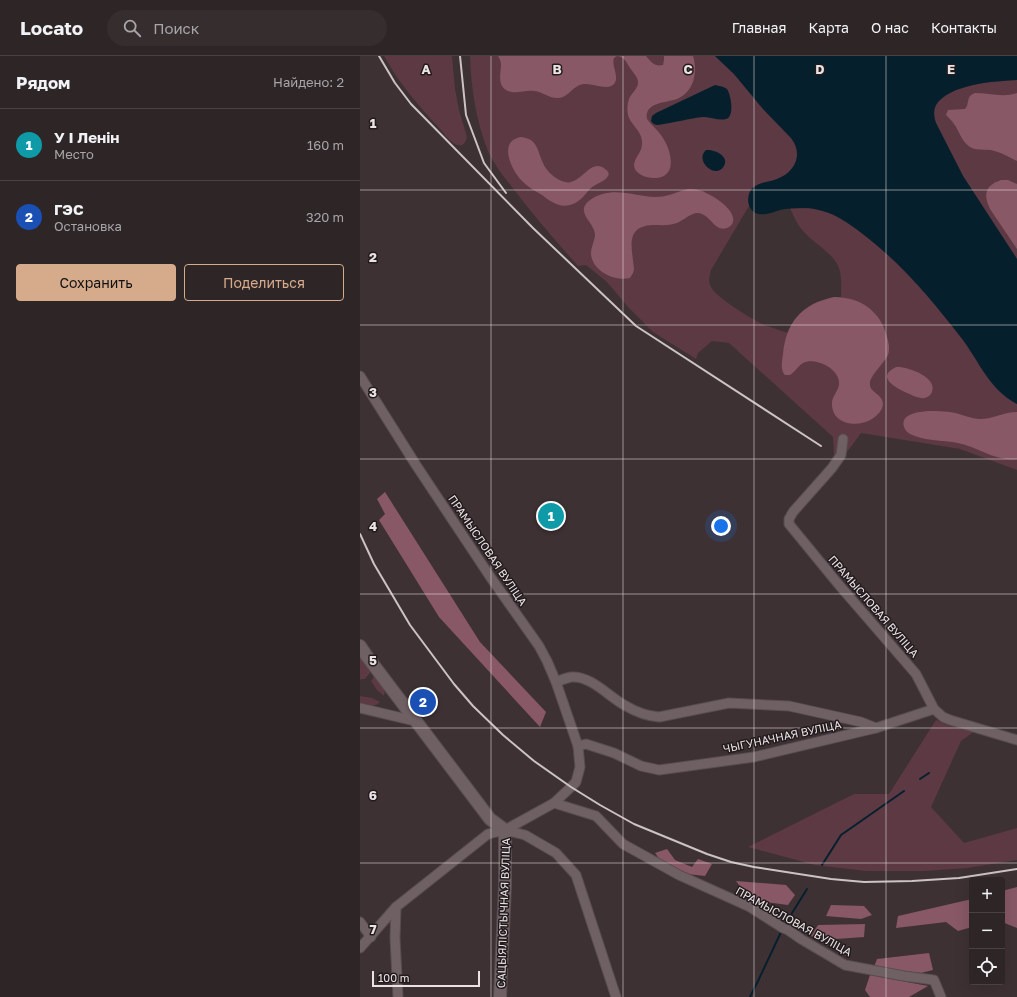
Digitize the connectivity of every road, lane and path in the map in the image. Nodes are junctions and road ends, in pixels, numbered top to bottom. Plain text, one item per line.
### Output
1 (360, 376) edge
2 (843, 439) dead end
3 (360, 646) edge
4 (556, 682) junction
5 (360, 708) edge
6 (934, 709) junction
7 (415, 721) junction
8 (876, 728) junction
9 (1017, 740) edge
10 (578, 746) junction
11 (554, 803) junction
12 (505, 830) junction
13 (396, 907) junction
14 (360, 922) edge
15 (371, 937) junction
16 (360, 948) edge
17 (398, 997) edge
18 (500, 997) edge
19 (616, 997) edge
20 (941, 997) edge

1 - 4 street, ПРАМЫСЛОВАЯ ВУЛІЦА
2 - 6 street, ПРАМЫСЛОВАЯ ВУЛІЦА
3 - 7 street, САЦЫЯЛІСТЫЧНАЯ ВУЛІЦА
4 - 8 street, ЧЫГУНАЧНАЯ ВУЛІЦА
4 - 10 street, ПРАМЫСЛОВАЯ ВУЛІЦА
5 - 7 street
6 - 8 street, ЧЫГУНАЧНАЯ ВУЛІЦА
6 - 9 street, ПРАМЫСЛОВАЯ ВУЛІЦА
7 - 12 street, САЦЫЯЛІСТЫЧНАЯ ВУЛІЦА
8 - 10 street, ЧЫГУНАЧНАЯ ВУЛІЦА
10 - 11 street, ПРАМЫСЛОВАЯ ВУЛІЦА
11 - 12 street, ПРАМЫСЛОВАЯ ВУЛІЦА
11 - 20 street, ПРАМЫСЛОВАЯ ВУЛІЦА
12 - 13 street, ПРАМЫСЛОВАЯ ВУЛІЦА
12 - 18 street, САЦЫЯЛІСТЫЧНАЯ ВУЛІЦА
12 - 19 street, САЦЫЯЛІСТЫЧНАЯ ВУЛІЦА
13 - 15 street, ПРАМЫСЛОВАЯ ВУЛІЦА
13 - 17 street
14 - 15 street
15 - 16 street, ПРАМЫСЛОВАЯ ВУЛІЦА

